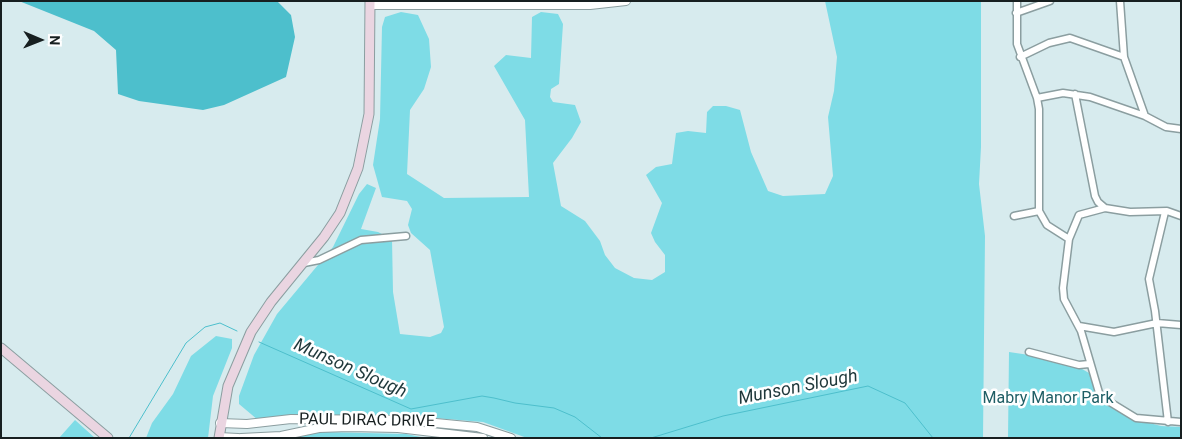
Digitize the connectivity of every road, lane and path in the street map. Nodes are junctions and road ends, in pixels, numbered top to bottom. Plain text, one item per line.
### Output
1 (626, 1) edge
2 (1016, 1) edge
3 (1050, 1) edge
4 (1120, 1) edge
5 (370, 3) edge
6 (1016, 13) junction
7 (1020, 57) junction
8 (1124, 57) junction
9 (1076, 94) junction
10 (1037, 98) junction
11 (1145, 116) junction
12 (1181, 129) edge
13 (1105, 208) junction
14 (1039, 211) junction
15 (1165, 212) junction
16 (1014, 216) dead end
17 (1181, 216) edge
18 (406, 236) dead end
19 (1069, 240) junction
20 (304, 263) junction
21 (1157, 324) junction
22 (1181, 325) edge
23 (1079, 326) junction
24 (1, 348) edge
25 (1029, 352) dead end
26 (1089, 364) junction
27 (1168, 422) junction
28 (1181, 422) edge
29 (220, 423) junction
30 (108, 438) edge
31 (219, 438) edge
32 (239, 438) edge
33 (483, 438) edge
34 (511, 438) edge

1 - 5 street
2 - 6 street
3 - 6 street
4 - 8 street
5 - 20 main road
6 - 7 street
7 - 8 street
7 - 10 street
8 - 11 street
9 - 10 street
9 - 11 street
9 - 13 street
10 - 14 street
11 - 12 street
13 - 15 street
13 - 19 street
14 - 16 street
14 - 19 street
15 - 17 street
15 - 21 street
18 - 20 street
19 - 23 street
20 - 29 main road
21 - 22 street
21 - 23 street
21 - 27 street
23 - 26 street
24 - 30 main road
25 - 26 street
26 - 27 street
27 - 28 street
29 - 31 main road
29 - 34 street, PAUL DIRAC DRIVE
31 - 32 street, PAUL DIRAC DRIVE
32 - 33 street, PAUL DIRAC DRIVE

